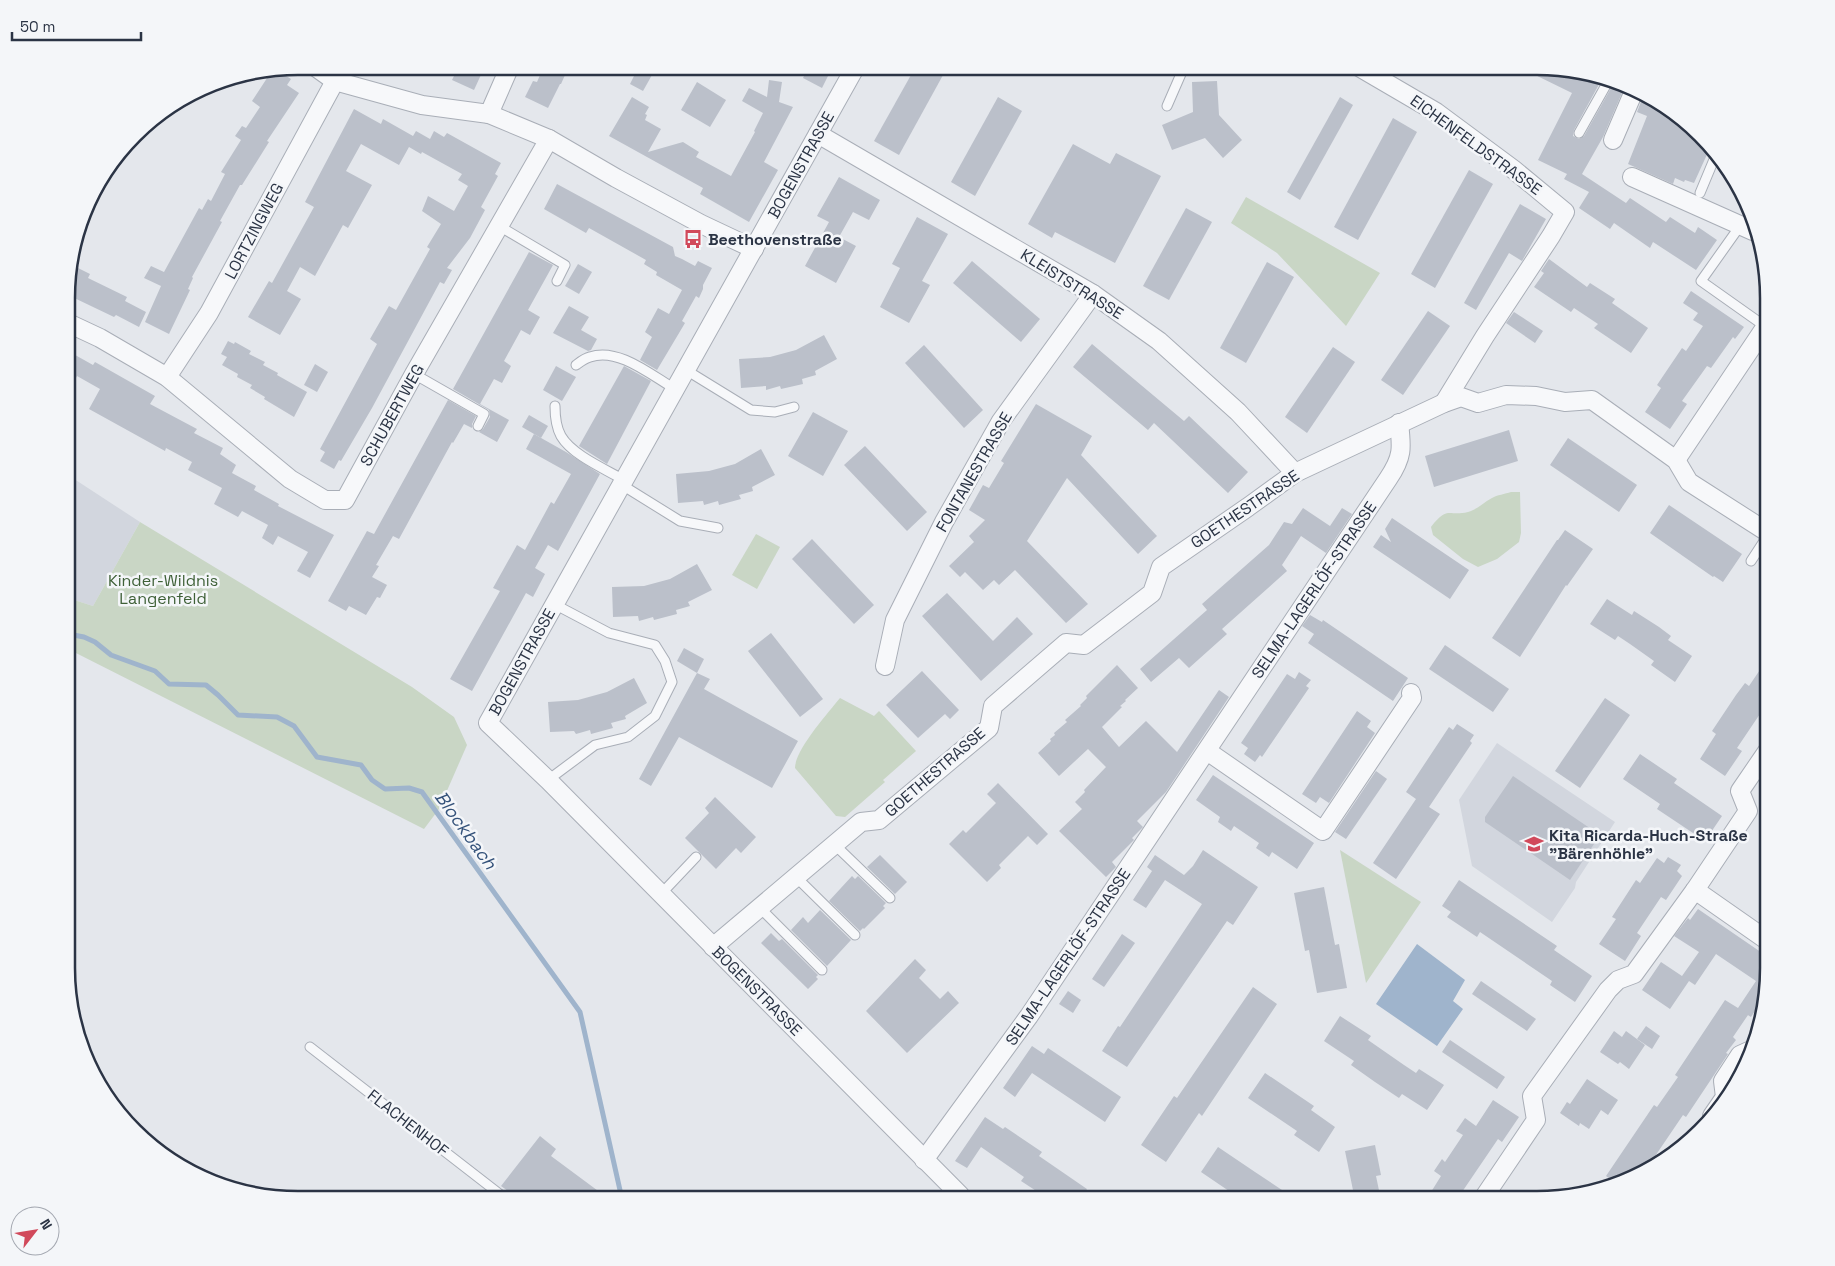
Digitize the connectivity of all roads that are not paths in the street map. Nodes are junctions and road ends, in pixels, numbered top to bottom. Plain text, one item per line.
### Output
1 (327, 75) edge
2 (506, 75) edge
3 (851, 75) edge
4 (1181, 75) edge
5 (1373, 75) edge
6 (335, 81) junction
7 (1606, 86) edge
8 (1631, 96) edge
9 (1167, 106) dead end
10 (489, 114) junction
11 (818, 134) junction
12 (1579, 134) dead end
13 (549, 139) junction
14 (1613, 140) dead end
15 (1713, 161) edge
16 (1632, 177) dead end
17 (1700, 193) dead end
18 (499, 226) junction
19 (1746, 229) edge
20 (754, 249) junction
21 (556, 281) dead end
22 (1093, 294) junction
23 (1760, 320) edge
24 (75, 326) edge
25 (1760, 335) edge
26 (576, 365) dead end
27 (686, 370) junction
28 (414, 374) junction
29 (167, 378) junction
30 (675, 389) junction
31 (1444, 403) junction
32 (555, 406) dead end
33 (794, 407) dead end
34 (1399, 423) junction
35 (478, 426) dead end
36 (1676, 460) junction
37 (1295, 473) junction
38 (623, 483) junction
39 (1760, 527) edge
40 (718, 528) dead end
41 (1760, 547) edge
42 (1751, 561) dead end
43 (554, 604) junction
44 (885, 666) dead end
45 (1411, 693) dead end
46 (1207, 751) junction
47 (1760, 762) edge
48 (548, 780) junction
49 (835, 845) junction
50 (696, 857) dead end
51 (796, 877) junction
52 (1695, 890) junction
53 (661, 894) junction
54 (890, 898) dead end
55 (760, 908) junction
56 (855, 935) dead end
57 (1760, 935) edge
58 (713, 947) junction
59 (822, 970) dead end
60 (310, 1047) dead end
61 (1743, 1053) edge
62 (1724, 1089) edge
63 (924, 1160) junction
64 (496, 1191) edge
65 (957, 1191) edge
66 (1488, 1191) edge

1 - 6 street
2 - 10 street
3 - 11 street, BOGENSTRASSE
4 - 9 lane
5 - 31 street, EICHENFELDSTRASSE
6 - 10 street
6 - 29 street, LORTZINGWEG
7 - 12 lane
8 - 14 street
10 - 13 street
11 - 20 street, BOGENSTRASSE
11 - 22 street, KLEISTSTRASSE
13 - 18 street, SCHUBERTWEG
13 - 20 street
15 - 17 lane
16 - 19 street
18 - 21 lane
18 - 28 street, SCHUBERTWEG
19 - 23 lane
20 - 27 street, BOGENSTRASSE
22 - 37 street, KLEISTSTRASSE
22 - 44 street, FONTANESTRASSE
24 - 29 street
25 - 36 street
26 - 30 lane
27 - 30 street, BOGENSTRASSE
27 - 33 lane
28 - 29 street, SCHUBERTWEG
28 - 35 lane
30 - 38 street, BOGENSTRASSE
31 - 34 street, GOETHESTRASSE
31 - 36 street, GOETHESTRASSE
32 - 38 lane
34 - 37 street, GOETHESTRASSE
34 - 46 street, SELMA-LAGERLÖF-STRASSE
36 - 39 street, GOETHESTRASSE
37 - 49 street, GOETHESTRASSE
38 - 40 lane
38 - 43 street, BOGENSTRASSE
41 - 42 lane
43 - 48 street, BOGENSTRASSE
43 - 48 lane
45 - 46 street
46 - 63 street, SELMA-LAGERLÖF-STRASSE
47 - 52 street
48 - 53 street, BOGENSTRASSE
49 - 51 street, GOETHESTRASSE
49 - 54 lane
50 - 53 lane
51 - 55 street, GOETHESTRASSE
51 - 56 lane
52 - 57 street
52 - 66 street
53 - 58 street, BOGENSTRASSE
55 - 58 street, GOETHESTRASSE
55 - 59 lane
58 - 63 street, BOGENSTRASSE
60 - 64 lane, FLACHENHOF
61 - 62 street
63 - 65 street, BOGENSTRASSE

